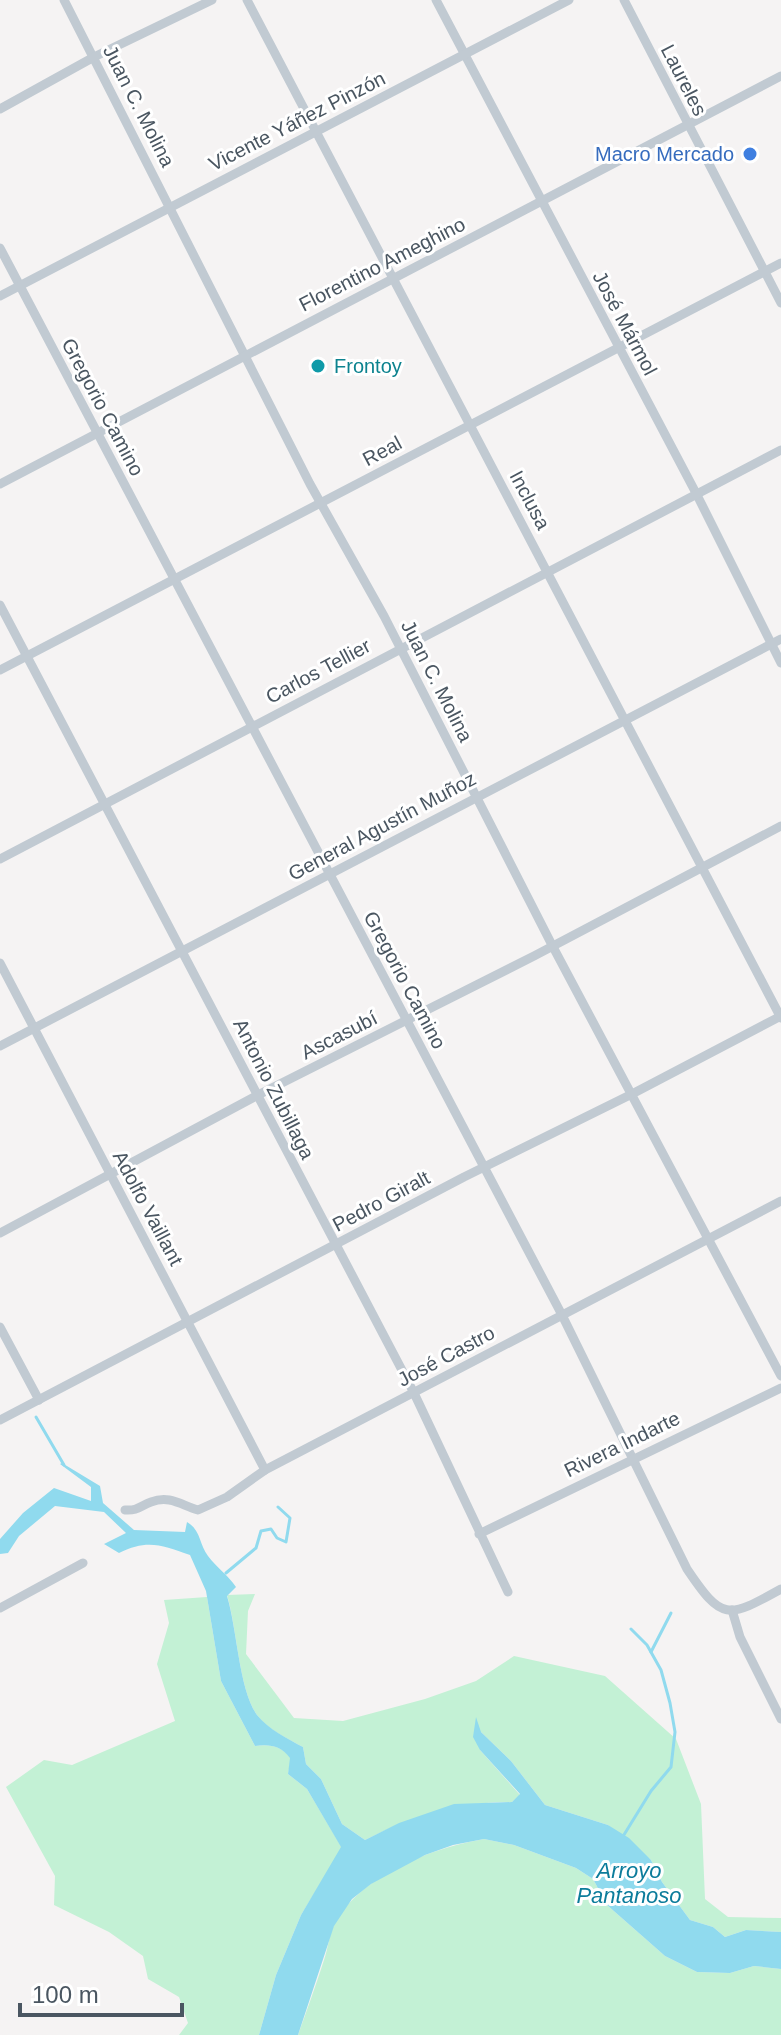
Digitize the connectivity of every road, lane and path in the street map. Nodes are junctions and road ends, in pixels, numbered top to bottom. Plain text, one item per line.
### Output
1 (64, 0) edge
2 (212, 0) edge
3 (247, 0) edge
4 (436, 0) edge
5 (569, 0) edge
6 (624, 0) edge
7 (466, 55) junction
8 (94, 57) junction
9 (781, 76) edge
10 (0, 109) edge
11 (686, 125) junction
12 (316, 129) junction
13 (540, 202) junction
14 (171, 207) junction
15 (0, 248) edge
16 (781, 263) edge
17 (765, 272) junction
18 (394, 278) junction
19 (18, 286) junction
20 (0, 296) edge
21 (781, 303) edge
22 (618, 348) junction
23 (246, 355) junction
24 (471, 425) junction
25 (97, 433) junction
26 (781, 450) edge
27 (0, 484) edge
28 (697, 495) junction
29 (322, 503) junction
30 (547, 571) junction
31 (174, 579) junction
32 (0, 605) edge
33 (781, 639) edge
34 (771, 644) junction
35 (400, 649) junction
36 (26, 657) junction
37 (781, 663) edge
38 (0, 670) edge
39 (625, 720) junction
40 (253, 726) junction
41 (477, 797) junction
42 (105, 804) junction
43 (781, 826) edge
44 (0, 859) edge
45 (703, 868) junction
46 (328, 875) junction
47 (552, 945) junction
48 (182, 950) junction
49 (0, 963) edge
50 (781, 1017) edge
51 (407, 1020) junction
52 (35, 1027) junction
53 (0, 1046) edge
54 (632, 1094) junction
55 (258, 1095) junction
56 (483, 1169) junction
57 (110, 1175) junction
58 (781, 1201) edge
59 (0, 1233) edge
60 (709, 1239) junction
61 (335, 1246) junction
62 (562, 1315) junction
63 (188, 1322) junction
64 (0, 1327) edge
65 (781, 1376) edge
66 (781, 1388) edge
67 (414, 1393) junction
68 (39, 1400) junction
69 (0, 1420) edge
70 (634, 1458) junction
71 (265, 1470) junction
72 (125, 1510) dead end
73 (479, 1534) junction
74 (83, 1563) dead end
75 (781, 1589) edge
76 (508, 1592) dead end
77 (0, 1608) edge
78 (732, 1610) junction
79 (781, 1719) edge

1 - 8 street, Juan C. Molina
2 - 8 street
3 - 12 street, Inclusa
4 - 7 street, José Mármol
5 - 7 street, Vicente Yáñez Pinzón
6 - 11 street, Laureles
7 - 12 street, Vicente Yáñez Pinzón
7 - 13 street, José Mármol
8 - 10 street
8 - 14 street, Juan C. Molina
9 - 11 street, Florentino Ameghino
11 - 13 street, Florentino Ameghino
11 - 17 street, Laureles
12 - 14 street, Vicente Yáñez Pinzón
12 - 18 street, Inclusa
13 - 18 street, Florentino Ameghino
13 - 22 street, José Mármol
14 - 19 street, Vicente Yáñez Pinzón
14 - 23 street, Juan C. Molina
15 - 19 street, Gregorio Camino
16 - 17 street, Real
17 - 21 street, Laureles
17 - 22 street, Real
18 - 23 street, Florentino Ameghino
18 - 24 street, Inclusa
19 - 20 street, Vicente Yáñez Pinzón
19 - 25 street, Gregorio Camino
22 - 24 street, Real
22 - 28 street, José Mármol
23 - 25 street, Florentino Ameghino
23 - 29 street, Juan C. Molina
24 - 29 street, Real
24 - 30 street, Inclusa
25 - 27 street, Florentino Ameghino
25 - 31 street, Gregorio Camino
26 - 28 street, Carlos Tellier
28 - 30 street, Carlos Tellier
28 - 34 street, José Mármol
29 - 31 street, Real
29 - 35 street, Juan C. Molina
30 - 35 street, Carlos Tellier
30 - 39 street, Inclusa
31 - 36 street, Real
31 - 40 street, Gregorio Camino
32 - 36 street, Antonio Zubillaga
33 - 34 street, General Agustín Muñoz
34 - 37 street, José Mármol
34 - 39 street, General Agustín Muñoz
35 - 40 street, Carlos Tellier
35 - 41 street, Juan C. Molina
36 - 38 street, Real
36 - 42 street, Antonio Zubillaga
39 - 41 street, General Agustín Muñoz
39 - 45 street, Inclusa
40 - 42 street, Carlos Tellier
40 - 46 street, Gregorio Camino
41 - 46 street, General Agustín Muñoz
41 - 47 street, Juan C. Molina
42 - 44 street, Carlos Tellier
42 - 48 street, Antonio Zubillaga
43 - 45 street, Ascasubí
45 - 47 street, Ascasubí
45 - 50 street, Inclusa
46 - 48 street, General Agustín Muñoz
46 - 51 street, Gregorio Camino
47 - 51 street, Ascasubí
47 - 54 street, Juan C. Molina
48 - 52 street, General Agustín Muñoz
48 - 55 street, Antonio Zubillaga
49 - 52 street, Adolfo Vaillant
50 - 54 street, Pedro Giralt
51 - 55 street, Ascasubí
51 - 56 street, Gregorio Camino
52 - 53 street, General Agustín Muñoz
52 - 57 street, Adolfo Vaillant
54 - 56 street, Pedro Giralt
54 - 60 street, Juan C. Molina
55 - 57 street, Ascasubí
55 - 61 street, Antonio Zubillaga
56 - 61 street, Pedro Giralt
56 - 62 street, Gregorio Camino
57 - 59 street, Ascasubí
57 - 63 street, Adolfo Vaillant
58 - 60 street, José Castro
60 - 62 street, José Castro
60 - 65 street, Juan C. Molina
61 - 63 street, Pedro Giralt
61 - 67 street, Antonio Zubillaga
62 - 67 street, José Castro
62 - 70 street, Gregorio Camino
63 - 68 street, Pedro Giralt
63 - 71 street, Adolfo Vaillant
64 - 68 street
66 - 70 street, Rivera Indarte
67 - 71 street, José Castro
67 - 73 street, Antonio Zubillaga
68 - 69 street, Pedro Giralt
70 - 73 street, Rivera Indarte
70 - 78 street, Gregorio Camino
71 - 72 street, José Castro
73 - 76 street, Antonio Zubillaga
74 - 77 street
75 - 78 street
78 - 79 street

